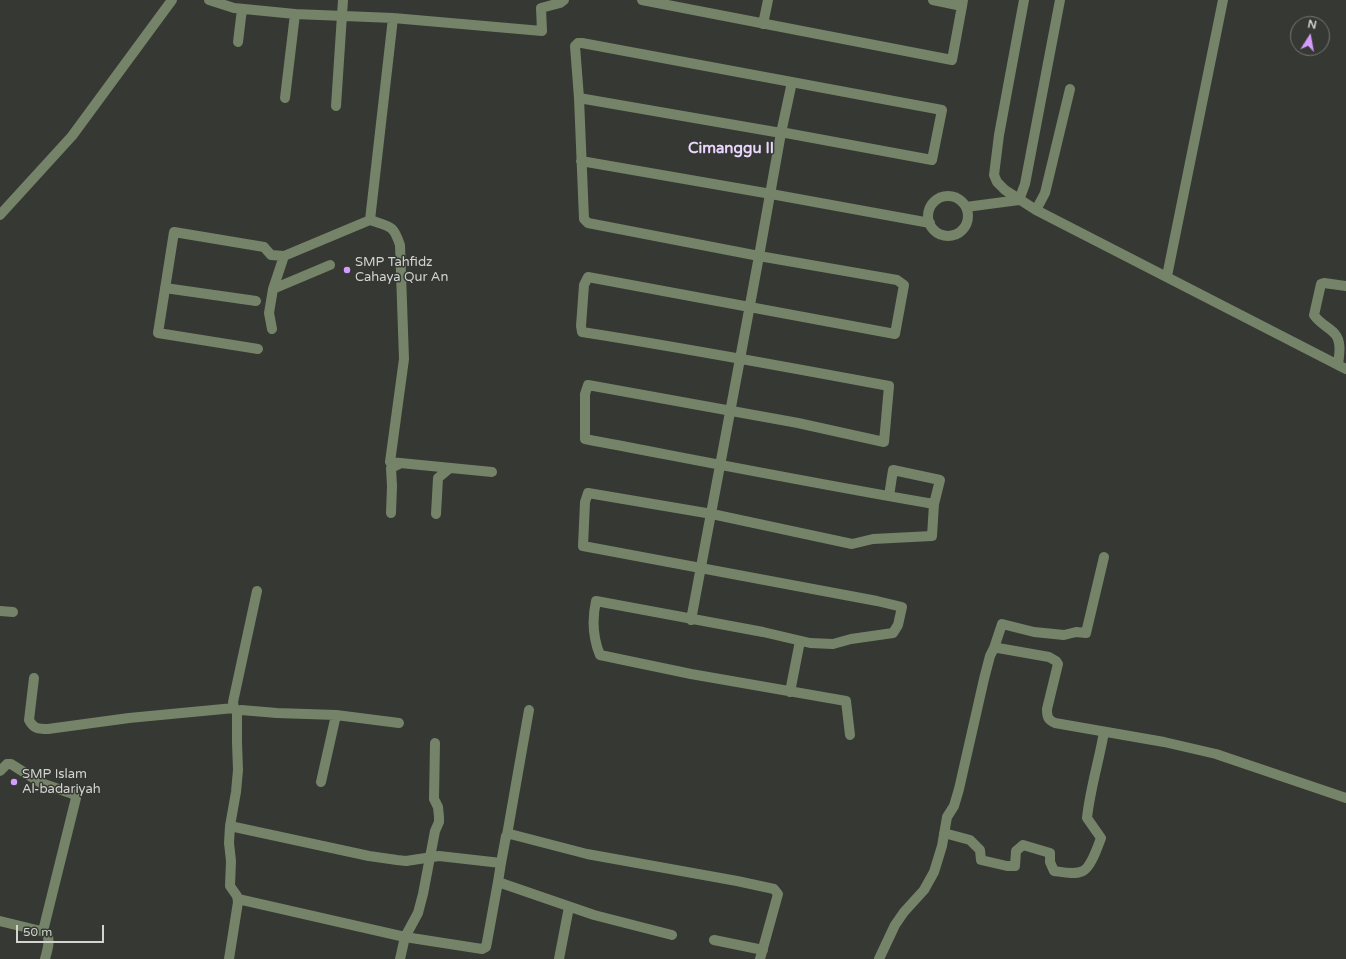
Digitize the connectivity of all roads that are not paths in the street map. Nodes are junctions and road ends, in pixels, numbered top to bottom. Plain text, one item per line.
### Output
1 (172, 0) edge
2 (209, 0) edge
3 (343, 0) edge
4 (564, 0) edge
5 (642, 0) edge
6 (768, 0) edge
7 (933, 0) edge
8 (1024, 0) edge
9 (1060, 0) edge
10 (1223, 0) edge
11 (962, 3) edge
12 (242, 9) junction
13 (295, 14) junction
14 (343, 16) junction
15 (393, 18) junction
16 (763, 24) junction
17 (238, 42) dead end
18 (792, 82) junction
19 (1070, 89) dead end
20 (284, 98) dead end
21 (580, 98) junction
22 (336, 106) dead end
23 (781, 133) junction
24 (582, 161) junction
25 (771, 194) junction
26 (1019, 200) junction
27 (966, 207) junction
28 (1036, 210) junction
29 (0, 215) edge
30 (370, 220) junction
31 (930, 223) junction
32 (284, 256) junction
33 (759, 256) junction
34 (330, 265) dead end
35 (1166, 276) junction
36 (1346, 286) edge
37 (165, 288) junction
38 (273, 289) junction
39 (256, 301) dead end
40 (750, 306) junction
41 (272, 329) dead end
42 (1342, 341) edge
43 (258, 349) dead end
44 (740, 359) junction
45 (1342, 367) edge
46 (731, 410) junction
47 (401, 463) junction
48 (721, 465) junction
49 (450, 468) junction
50 (492, 472) dead end
51 (889, 496) junction
52 (934, 504) junction
53 (391, 513) dead end
54 (436, 514) dead end
55 (712, 514) junction
56 (1104, 556) dead end
57 (702, 568) junction
58 (257, 591) dead end
59 (0, 611) edge
60 (13, 612) dead end
61 (691, 620) junction
62 (800, 641) junction
63 (994, 648) junction
64 (34, 678) dead end
65 (790, 692) junction
66 (235, 710) junction
67 (529, 710) dead end
68 (336, 715) junction
69 (399, 723) dead end
70 (1104, 732) junction
71 (850, 735) dead end
72 (435, 742) dead end
73 (0, 771) edge
74 (321, 782) dead end
75 (1346, 798) edge
76 (230, 826) junction
77 (944, 833) junction
78 (507, 835) junction
79 (430, 857) junction
80 (501, 863) junction
81 (498, 882) junction
82 (238, 898) junction
83 (570, 907) junction
84 (0, 921) edge
85 (44, 931) junction
86 (672, 935) dead end
87 (405, 937) junction
88 (714, 940) dead end
89 (762, 955) edge
90 (45, 959) edge
91 (230, 959) edge
92 (400, 959) edge
93 (559, 959) edge
94 (879, 959) edge

1 - 29 street
2 - 12 street
3 - 14 street
4 - 15 street
5 - 16 street
6 - 16 street
7 - 11 street
8 - 26 street
9 - 26 street
10 - 35 street
11 - 16 street
12 - 13 street
12 - 17 street
13 - 14 street
13 - 20 street
14 - 15 street
14 - 22 street
15 - 30 street
18 - 21 street
18 - 23 street
18 - 23 street
19 - 28 street
21 - 23 street
21 - 24 street
23 - 25 street
24 - 25 street
24 - 33 street
25 - 31 street
25 - 33 street
26 - 27 street
26 - 28 street
27 - 31 street
27 - 31 street
28 - 35 street
30 - 32 street
30 - 47 street
32 - 37 street
32 - 38 street
33 - 40 street
33 - 40 street
34 - 38 street
35 - 45 street
36 - 42 street
37 - 39 street
37 - 43 street
38 - 41 street
40 - 44 street
40 - 44 street
42 - 45 street
44 - 46 street
44 - 46 street
46 - 48 street
46 - 48 street
47 - 49 street
47 - 53 street
48 - 51 street
48 - 55 street
49 - 50 street
49 - 54 street
51 - 52 street
51 - 52 street
52 - 55 street
55 - 57 street
55 - 57 street
56 - 63 street
57 - 61 street
57 - 62 street
58 - 66 street
59 - 60 street
61 - 62 street
61 - 65 street
62 - 65 street
63 - 70 street
63 - 77 street
64 - 66 street
65 - 71 street
66 - 68 street
66 - 76 street
67 - 78 street
68 - 69 street
68 - 74 street
70 - 75 street
70 - 77 street
72 - 79 street
73 - 85 street
76 - 79 street
76 - 82 street
77 - 94 street
78 - 80 street
78 - 89 street
79 - 80 street
79 - 87 street
80 - 81 street
81 - 83 street
81 - 87 street
82 - 87 street
82 - 91 street
83 - 86 street
83 - 93 street
84 - 85 street
85 - 90 street
87 - 92 street
88 - 89 street

